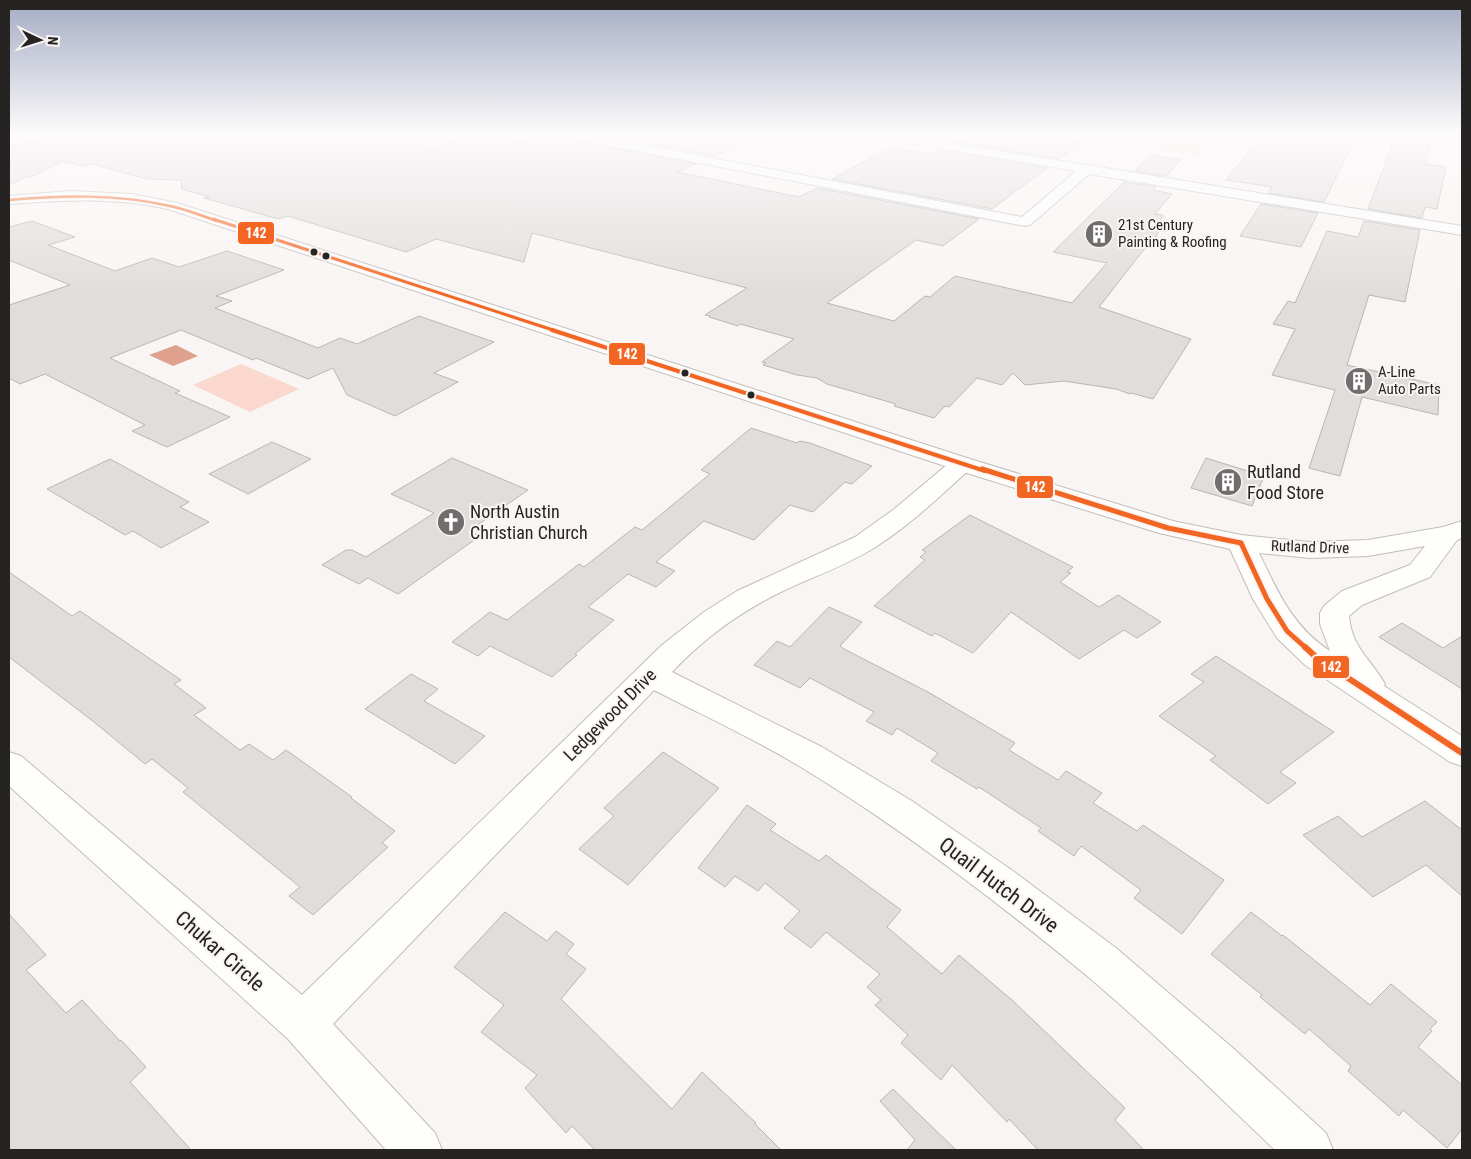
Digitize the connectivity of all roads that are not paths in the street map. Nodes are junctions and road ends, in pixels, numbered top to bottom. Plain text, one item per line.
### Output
1 (843, 187) edge
2 (1067, 187) edge
3 (1199, 187) edge
4 (9, 200) edge
5 (1462, 230) edge
6 (962, 464) junction
7 (1455, 531) edge
8 (1241, 543) junction
9 (651, 674) junction
10 (1384, 702) junction
11 (1462, 753) edge
12 (9, 766) edge
13 (303, 1024) junction
14 (418, 1150) edge
15 (1309, 1150) edge

1 - 2 street
3 - 5 street
4 - 6 street, Rutland Drive
6 - 8 street, Rutland Drive
6 - 9 street, Ledgewood Drive
7 - 8 street, Rutland Drive
7 - 10 street
8 - 10 street
9 - 13 street, Ledgewood Drive
9 - 15 street, Quail Hutch Drive
10 - 11 street
12 - 13 street, Chukar Circle
13 - 14 street, Chukar Circle

